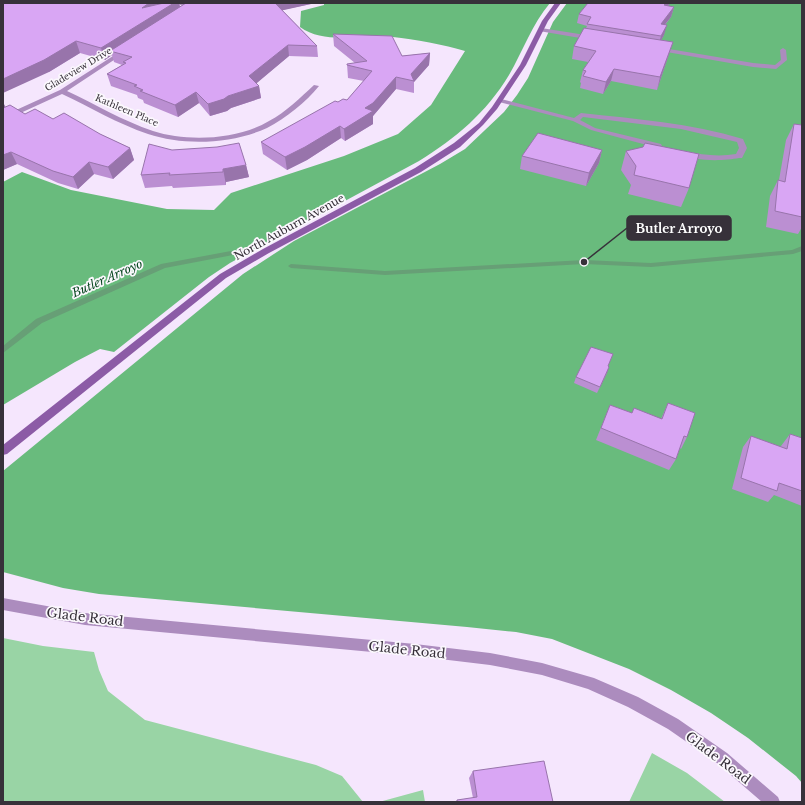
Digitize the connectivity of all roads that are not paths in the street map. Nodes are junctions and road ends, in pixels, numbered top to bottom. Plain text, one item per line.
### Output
1 (177, 3) edge
2 (200, 3) edge
3 (558, 3) edge
4 (194, 7) junction
5 (187, 11) edge
6 (541, 30) junction
7 (596, 39) edge
8 (651, 48) edge
9 (128, 49) edge
10 (782, 50) dead end
11 (316, 86) dead end
12 (62, 91) junction
13 (501, 101) junction
14 (3, 119) edge
15 (576, 120) junction
16 (666, 148) edge
17 (680, 152) edge
18 (3, 451) edge
19 (3, 604) edge
20 (773, 802) edge

1 - 4 street
2 - 4 street
3 - 6 main road, North Auburn Avenue
4 - 5 street
6 - 7 street
6 - 13 main road, North Auburn Avenue
8 - 10 street
9 - 12 street, Gladeview Drive
11 - 12 street, Kathleen Place
12 - 14 street, Gladeview Drive
13 - 15 street
13 - 18 main road, North Auburn Avenue
15 - 16 street
15 - 17 street
19 - 20 street, Glade Road

